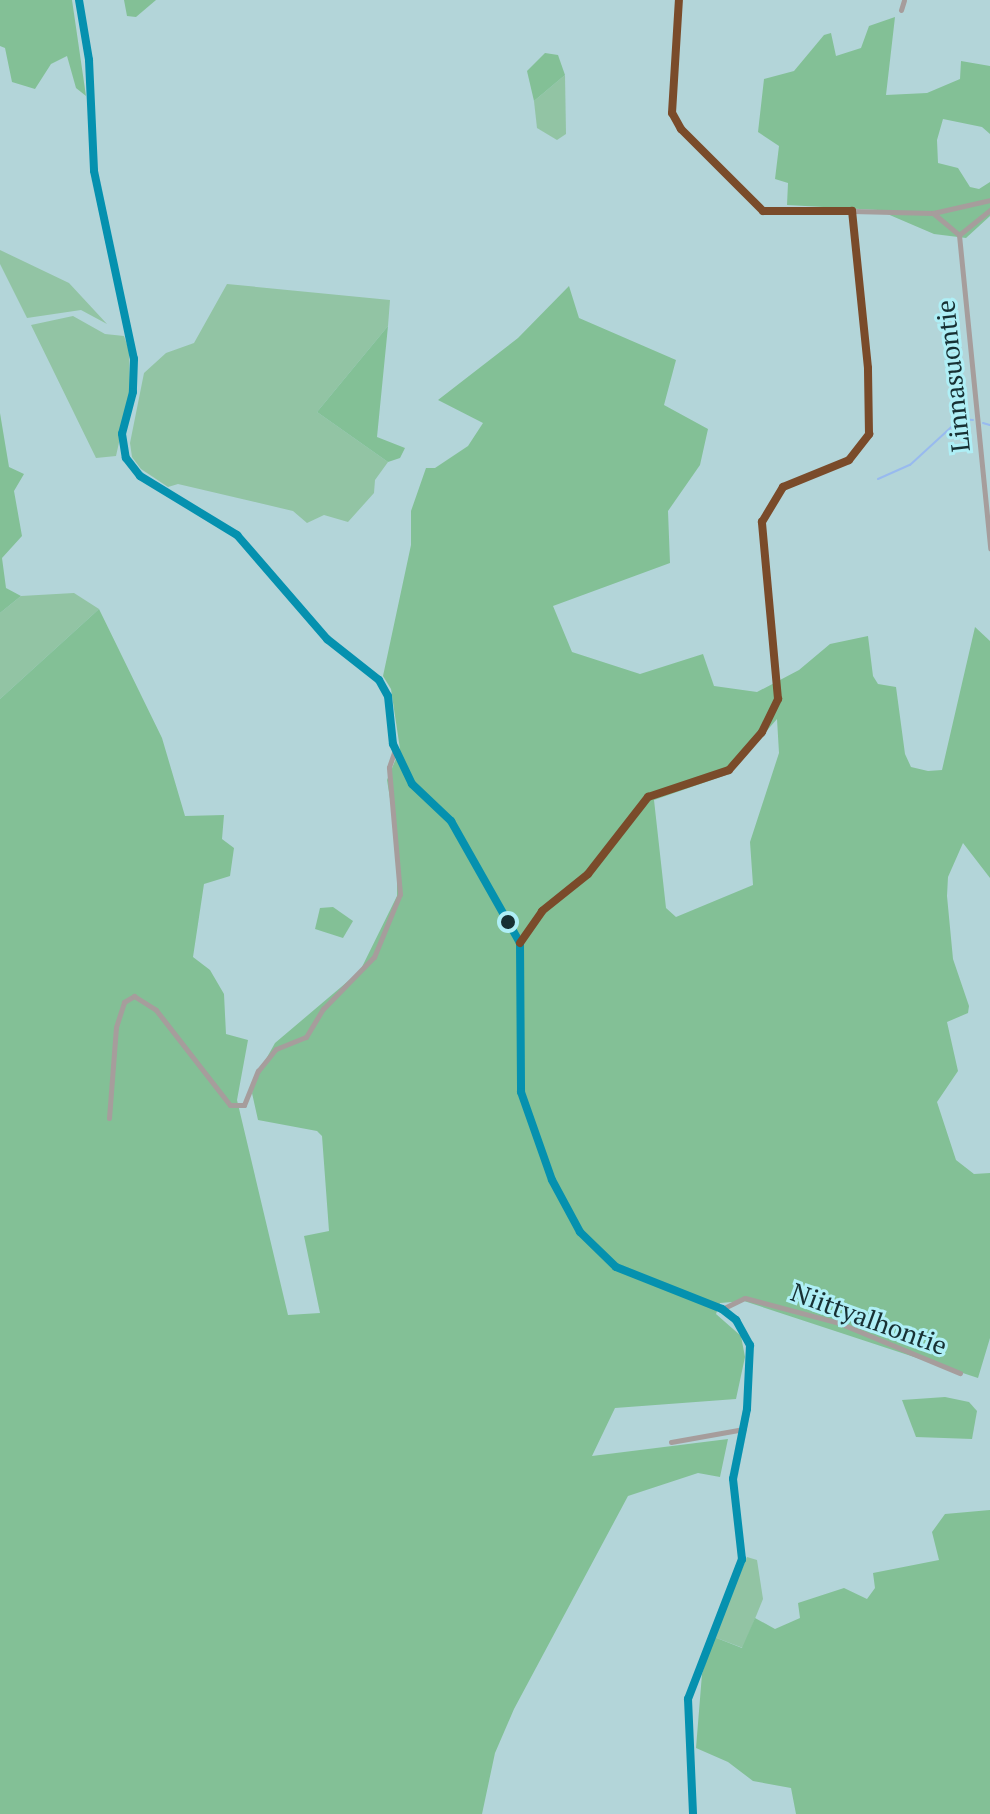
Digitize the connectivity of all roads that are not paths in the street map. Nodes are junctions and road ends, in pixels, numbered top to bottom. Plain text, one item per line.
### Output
1 (79, 0) edge
2 (679, 0) edge
3 (904, 0) edge
4 (901, 10) dead end
5 (990, 200) edge
6 (990, 210) edge
7 (852, 211) junction
8 (933, 213) junction
9 (959, 235) junction
10 (990, 548) edge
11 (395, 750) junction
12 (520, 943) junction
13 (109, 1118) dead end
14 (722, 1309) junction
15 (960, 1373) dead end
16 (744, 1429) junction
17 (671, 1442) dead end
18 (693, 1814) edge

1 - 11 street
2 - 7 street
3 - 4 street
5 - 8 street
6 - 9 street
7 - 8 street
7 - 12 street
8 - 9 street
9 - 10 street, Linnasuontie
11 - 12 street
11 - 13 street
12 - 14 street
14 - 15 street, Niittyalhontie
14 - 16 street
16 - 17 street
16 - 18 street

